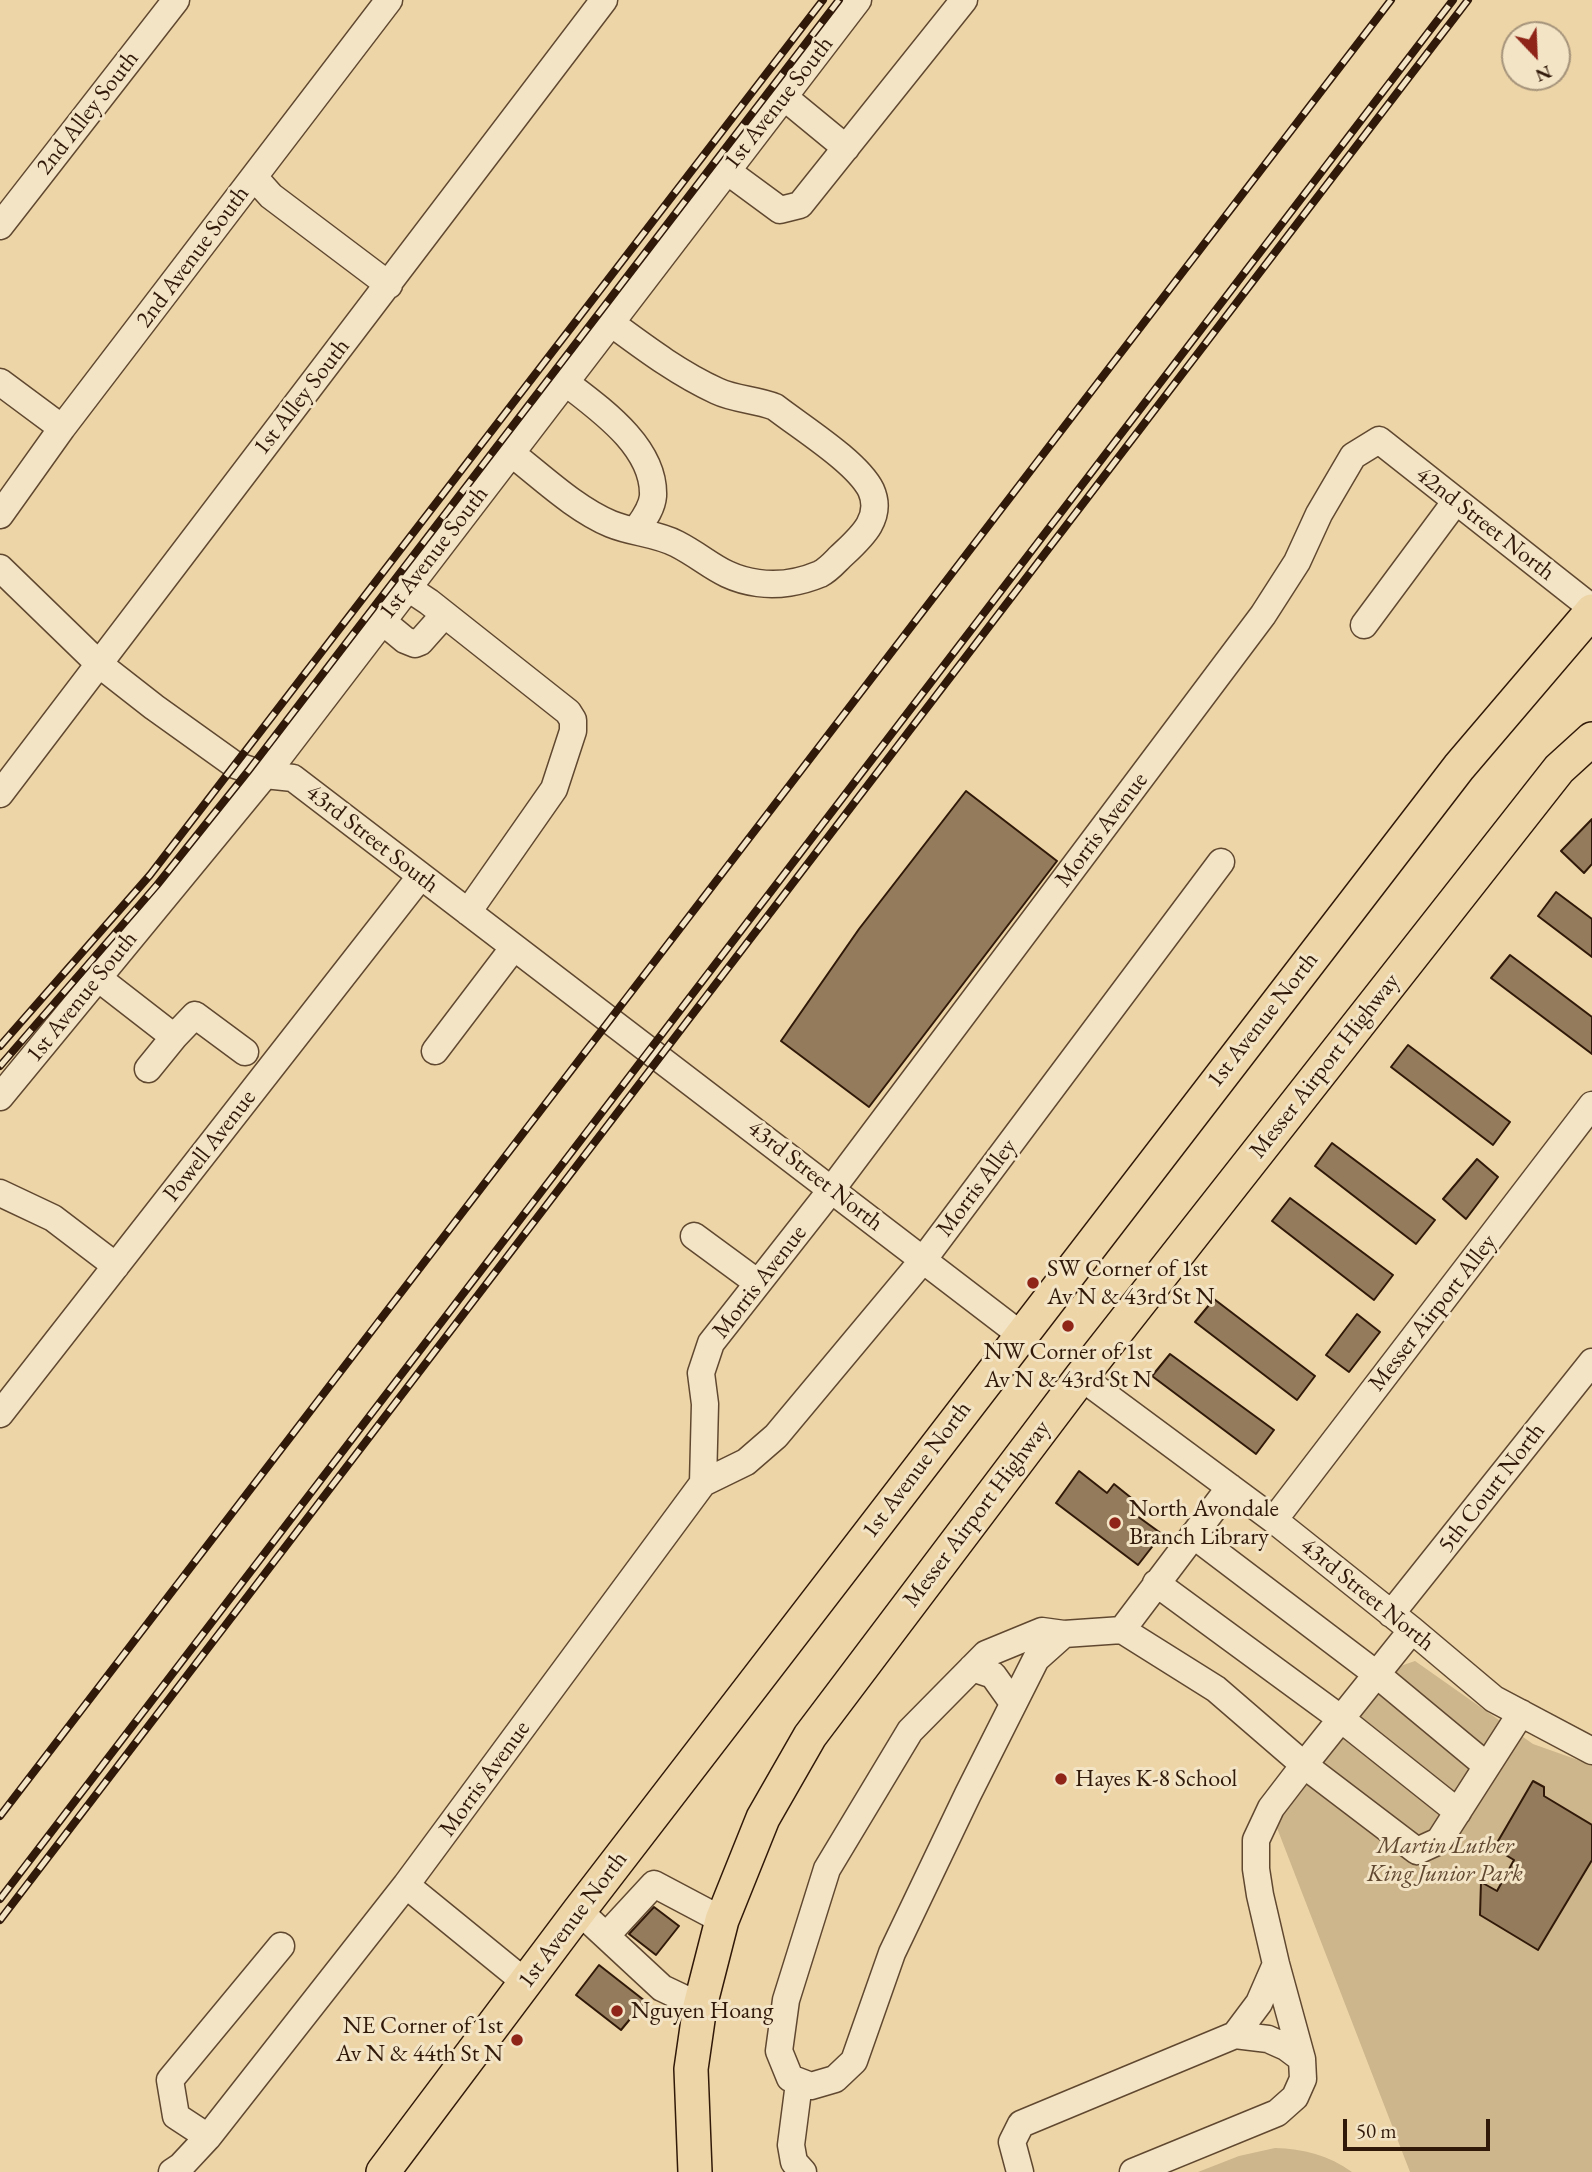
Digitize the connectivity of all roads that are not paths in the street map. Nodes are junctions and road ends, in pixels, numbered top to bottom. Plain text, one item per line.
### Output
1 (176, 0) edge
2 (389, 0) edge
3 (604, 0) edge
4 (858, 0) edge
5 (964, 0) edge
6 (784, 97) junction
7 (846, 148) junction
8 (727, 171) junction
9 (254, 177) junction
10 (0, 226) edge
11 (389, 285) junction
12 (611, 323) junction
13 (0, 382) edge
14 (565, 383) junction
15 (62, 428) junction
16 (1379, 440) joint
17 (511, 453) junction
18 (1456, 501) junction
19 (0, 515) edge
20 (636, 530) junction
21 (0, 568) edge
22 (408, 587) junction
23 (1592, 609) edge
24 (444, 615) junction
25 (383, 621) junction
26 (1364, 625) dead end
27 (99, 664) junction
28 (1592, 738) edge
29 (265, 775) junction
30 (0, 794) edge
31 (1221, 862) dead end
32 (420, 877) junction
33 (468, 912) junction
34 (514, 947) junction
35 (98, 978) junction
36 (610, 1018) joint
37 (174, 1037) junction
38 (435, 1051) dead end
39 (244, 1052) dead end
40 (148, 1069) dead end
41 (0, 1097) edge
42 (1592, 1105) edge
43 (832, 1189) junction
44 (0, 1193) edge
45 (694, 1236) dead end
46 (923, 1260) junction
47 (116, 1266) junction
48 (758, 1283) junction
49 (1021, 1335) junction
50 (1592, 1362) edge
51 (1081, 1377) junction
52 (0, 1414) edge
53 (703, 1483) junction
54 (1230, 1488) junction
55 (1274, 1520) junction
56 (1193, 1535) junction
57 (1156, 1583) junction
58 (1391, 1614) junction
59 (1122, 1630) junction
60 (1412, 1630) junction
61 (1064, 1634) junction
62 (972, 1668) junction
63 (1376, 1673) junction
64 (1013, 1703) junction
65 (1521, 1713) junction
66 (1340, 1718) junction
67 (1592, 1751) edge
68 (1304, 1765) junction
69 (1487, 1766) junction
70 (1458, 1812) junction
71 (406, 1885) junction
72 (579, 1912) junction
73 (722, 1920) junction
74 (606, 1936) junction
75 (281, 1946) dead end
76 (1276, 1964) junction
77 (525, 1982) junction
78 (700, 2006) junction
79 (1235, 2035) junction
80 (1302, 2059) junction
81 (799, 2083) junction
82 (208, 2137) junction
83 (180, 2170) edge
84 (383, 2172) edge
85 (695, 2172) edge
86 (803, 2172) edge
87 (1020, 2172) edge
88 (1133, 2172) edge

1 - 10 street, 2nd Alley South
2 - 9 street, 2nd Avenue South
3 - 11 street, 1st Alley South
4 - 6 street, 1st Avenue South
5 - 7 street
6 - 7 street
6 - 8 street, 1st Avenue South
7 - 8 street
8 - 12 street, 1st Avenue South
9 - 11 street
9 - 15 street, 2nd Avenue South
11 - 27 street, 1st Alley South
12 - 14 street, 1st Avenue South
12 - 20 street
13 - 15 street
14 - 17 street, 1st Avenue South
14 - 20 street
15 - 19 street, 2nd Avenue South
16 - 18 street, 42nd Street North
16 - 43 street, Morris Avenue
17 - 20 street
17 - 22 street, 1st Avenue South
18 - 23 street, 42nd Street North
18 - 26 street
21 - 27 street, 43rd Street South
22 - 24 street
22 - 25 street, 1st Avenue South
23 - 49 main road, 1st Avenue North
24 - 25 street
24 - 33 street
25 - 29 street, 1st Avenue South
27 - 29 street, 43rd Street South
27 - 30 street, 1st Alley South
28 - 51 main road, Messer Airport Highway
29 - 32 street, 43rd Street South
29 - 35 street, 1st Avenue South
31 - 46 street, Morris Alley
32 - 33 street, 43rd Street South
32 - 47 street, Powell Avenue
33 - 34 street, 43rd Street South
34 - 36 street, 43rd Street South
34 - 38 street
35 - 37 street
35 - 41 street, 1st Avenue South
36 - 43 street, 43rd Street North
37 - 39 street
37 - 40 street
42 - 55 street, Messer Airport Alley
43 - 46 street, 43rd Street North
43 - 48 street, Morris Avenue
44 - 47 street
45 - 48 street
46 - 49 street, 43rd Street North
46 - 53 street, Morris Alley
47 - 52 street, Powell Avenue
48 - 53 street, Morris Avenue
49 - 72 main road, 1st Avenue North
50 - 58 street, 5th Court North
51 - 54 street, 43rd Street North
51 - 73 main road, Messer Airport Highway
53 - 71 street, Morris Avenue
54 - 55 street, 43rd Street North
54 - 56 street
55 - 58 street, 43rd Street North
56 - 57 street
56 - 63 street
57 - 59 street
57 - 66 street
58 - 60 street, 43rd Street North
59 - 61 street
59 - 68 street
60 - 63 street
60 - 65 street, 43rd Street North
61 - 62 street
61 - 64 street
62 - 64 street
62 - 81 street
63 - 66 street
63 - 69 street
64 - 81 street
65 - 67 street, 43rd Street North
65 - 69 street
66 - 68 street
66 - 70 street
68 - 70 street
68 - 76 street
69 - 70 street
71 - 77 street
71 - 82 street, Morris Avenue
72 - 74 street
72 - 77 main road, 1st Avenue North
73 - 74 street
73 - 78 main road, Messer Airport Highway
74 - 78 street
75 - 82 street
76 - 79 street
76 - 80 street
77 - 84 main road, 1st Avenue North
78 - 85 main road, Messer Airport Highway
79 - 80 street
79 - 87 street
80 - 88 street
81 - 86 street
82 - 83 street, Morris Avenue

